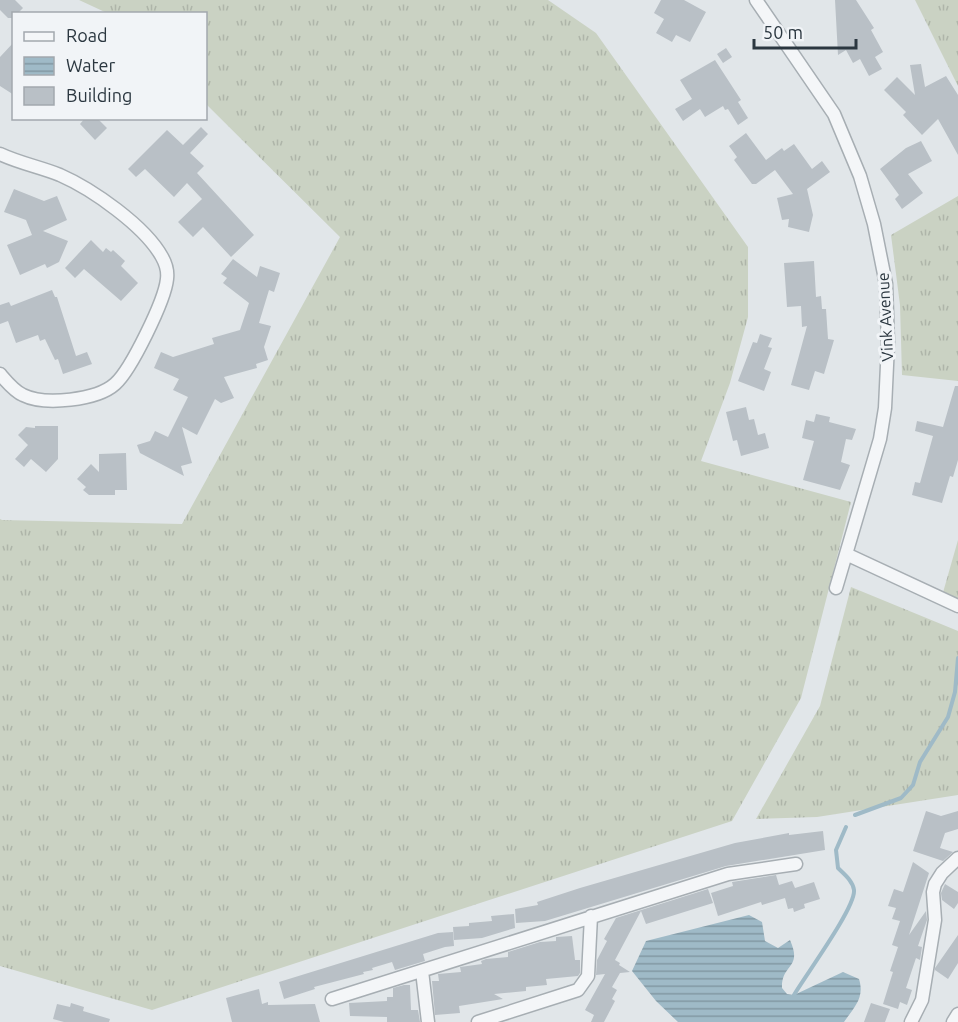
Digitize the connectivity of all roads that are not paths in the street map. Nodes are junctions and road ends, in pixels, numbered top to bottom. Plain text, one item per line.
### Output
1 (756, 0) edge
2 (0, 154) edge
3 (0, 374) edge
4 (846, 554) junction
5 (836, 588) dead end
6 (958, 606) edge
7 (958, 858) edge
8 (796, 864) dead end
9 (591, 916) junction
10 (422, 971) junction
11 (332, 999) dead end
12 (958, 1014) edge
13 (428, 1022) edge
14 (478, 1022) edge
15 (911, 1022) edge
16 (953, 1022) edge

1 - 4 street, Vink Avenue
2 - 3 street
4 - 5 street, Vink Avenue
4 - 6 street
7 - 15 street
8 - 9 street
9 - 10 street
9 - 14 street
10 - 11 street
10 - 13 street
12 - 16 street

